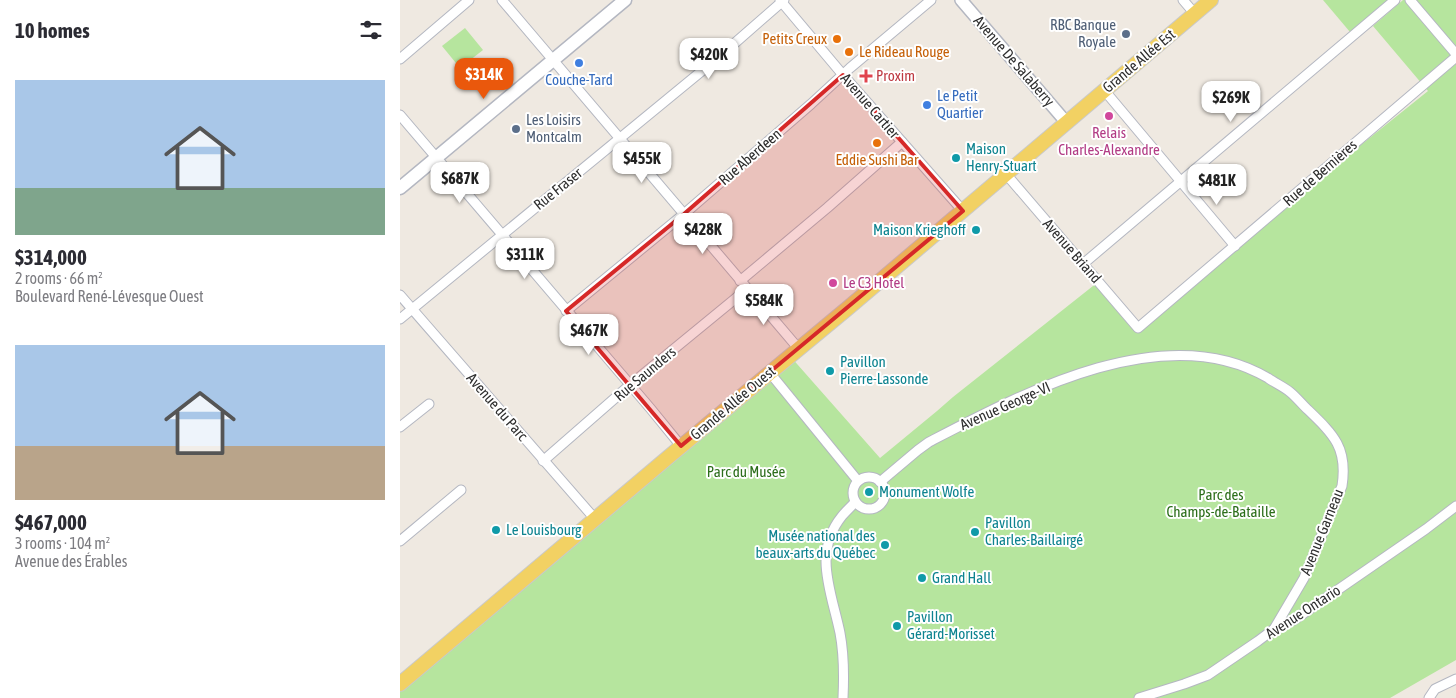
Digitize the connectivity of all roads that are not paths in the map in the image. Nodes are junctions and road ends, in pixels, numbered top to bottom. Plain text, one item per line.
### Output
1 (469, 0) edge
2 (502, 0) edge
3 (625, 0) edge
4 (931, 0) edge
5 (961, 0) edge
6 (1183, 0) edge
7 (1211, 0) edge
8 (1395, 0) edge
9 (1410, 0) edge
10 (782, 1) edge
11 (1195, 14) junction
12 (1456, 56) edge
13 (400, 59) edge
14 (553, 60) junction
15 (843, 75) junction
16 (1104, 90) junction
17 (400, 115) edge
18 (1066, 122) junction
19 (619, 138) junction
20 (902, 142) junction
21 (436, 158) junction
22 (1006, 174) junction
23 (1180, 181) junction
24 (400, 188) edge
25 (962, 211) junction
26 (684, 214) junction
27 (502, 234) junction
28 (1236, 246) junction
29 (1083, 264) junction
30 (740, 281) junction
31 (747, 289) junction
32 (400, 295) edge
33 (412, 309) junction
34 (566, 311) junction
35 (400, 319) edge
36 (1138, 328) joint
37 (798, 348) junction
38 (1144, 358) joint
39 (770, 373) junction
40 (630, 385) junction
41 (429, 404) dead end
42 (400, 427) edge
43 (681, 446) junction
44 (543, 460) junction
45 (858, 481) junction
46 (880, 482) junction
47 (461, 490) dead end
48 (855, 502) junction
49 (1456, 506) edge
50 (595, 519) junction
51 (400, 541) edge
52 (1274, 629) junction
53 (1456, 680) edge
54 (400, 684) edge
55 (843, 698) edge
56 (1139, 698) edge
57 (1429, 698) edge

1 - 13 street
2 - 14 street
3 - 14 main road
4 - 15 street, Rue Aberdeen
5 - 18 street, Avenue De Salaberry
6 - 11 street
7 - 11 main road, Grande Allée Est
8 - 23 street
9 - 12 street
10 - 15 street, Avenue Cartier
10 - 19 street, Rue Fraser
11 - 16 main road, Grande Allée Est
12 - 28 street, Rue de Bernières
14 - 19 street
14 - 21 main road
15 - 20 street, Avenue Cartier
15 - 26 street, Rue Aberdeen
16 - 18 main road, Grande Allée Est
16 - 23 street
17 - 21 street
18 - 22 main road, Grande Allée Ouest
19 - 26 street
19 - 27 street, Rue Fraser
20 - 25 street, Avenue Cartier
20 - 30 street
21 - 24 main road
21 - 27 street
22 - 25 main road, Grande Allée Ouest
22 - 29 street, Avenue Briand
23 - 28 street
23 - 29 street
25 - 37 main road, Grande Allée Ouest
26 - 30 street
26 - 34 street, Rue Aberdeen
27 - 33 street, Rue Fraser
27 - 34 street
28 - 36 street, Rue de Bernières
29 - 36 street, Avenue Briand
30 - 31 street
31 - 37 street
31 - 40 street, Rue Saunders
32 - 33 street, Avenue du Parc
33 - 35 street, Rue Fraser
33 - 44 street, Avenue du Parc
34 - 40 street
37 - 39 main road, Grande Allée Ouest
38 - 46 street, Avenue George-VI
38 - 52 street, Avenue Garneau
39 - 43 main road, Grande Allée Ouest
39 - 45 street
40 - 43 street
40 - 44 street, Rue Saunders
41 - 42 street
43 - 50 main road, Grande Allée Ouest
44 - 50 street, Avenue du Parc
45 - 46 street
45 - 48 street
46 - 48 street
47 - 51 street
48 - 55 street
49 - 52 street, Avenue Ontario
50 - 54 main road, Grande Allée Ouest
52 - 56 street, Avenue Ontario
53 - 57 street

